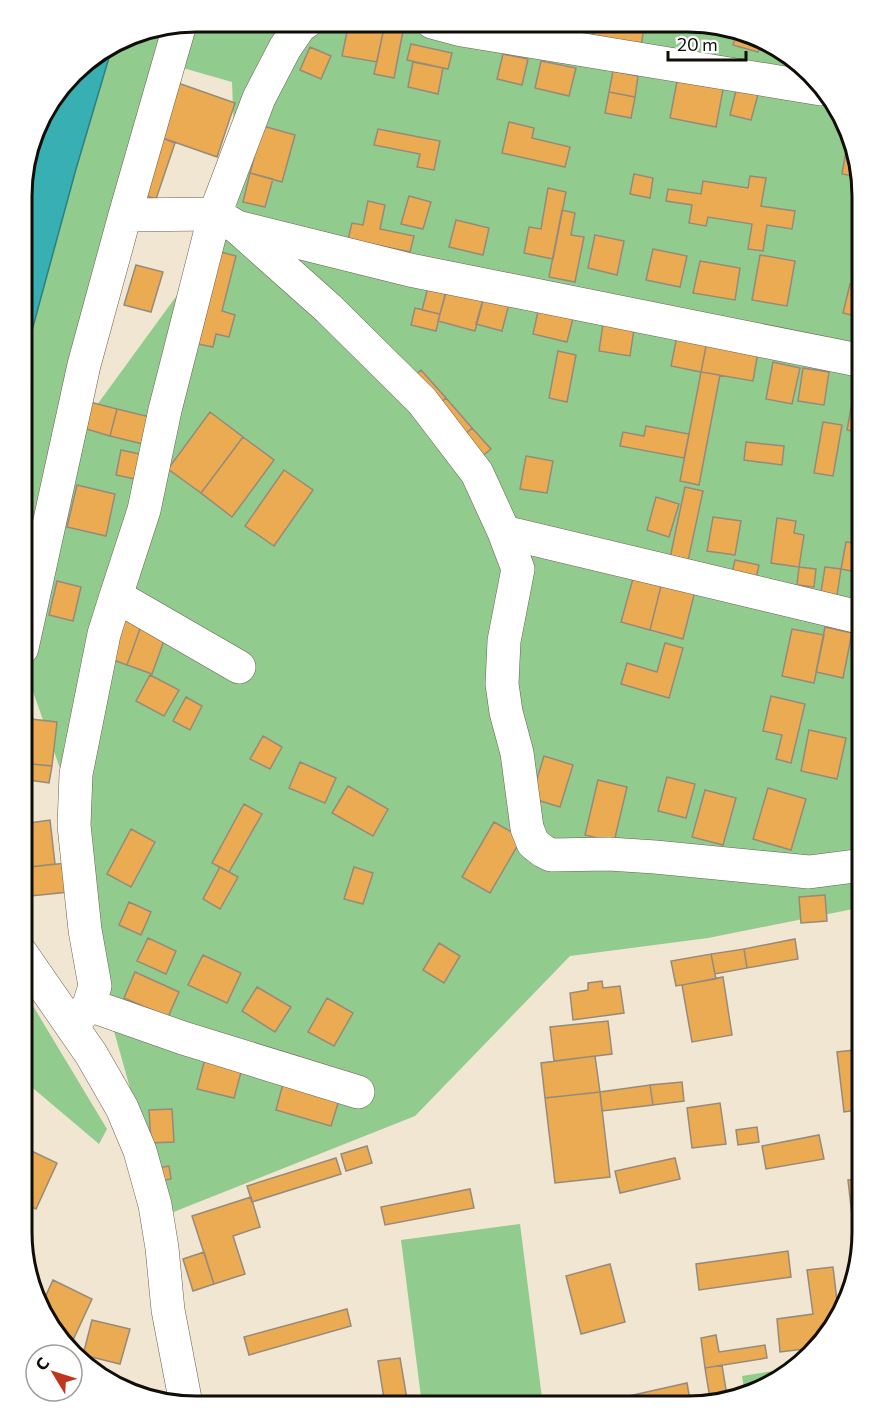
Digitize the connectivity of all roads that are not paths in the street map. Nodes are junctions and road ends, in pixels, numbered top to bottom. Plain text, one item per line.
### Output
1 (296, 32) edge
2 (474, 32) edge
3 (177, 33) edge
4 (812, 88) edge
5 (125, 215) junction
6 (226, 220) junction
7 (852, 359) edge
8 (504, 532) junction
9 (116, 596) junction
10 (32, 602) edge
11 (852, 615) edge
12 (239, 668) dead end
13 (852, 866) edge
14 (32, 964) edge
15 (81, 1015) junction
16 (358, 1092) dead end
17 (184, 1395) edge

1 - 6 street
2 - 4 street
3 - 5 street
5 - 6 street
5 - 10 street
6 - 7 street
6 - 8 street
6 - 9 street
8 - 11 street
8 - 13 street
9 - 12 street
9 - 15 street
14 - 15 street
15 - 16 street
15 - 17 street

